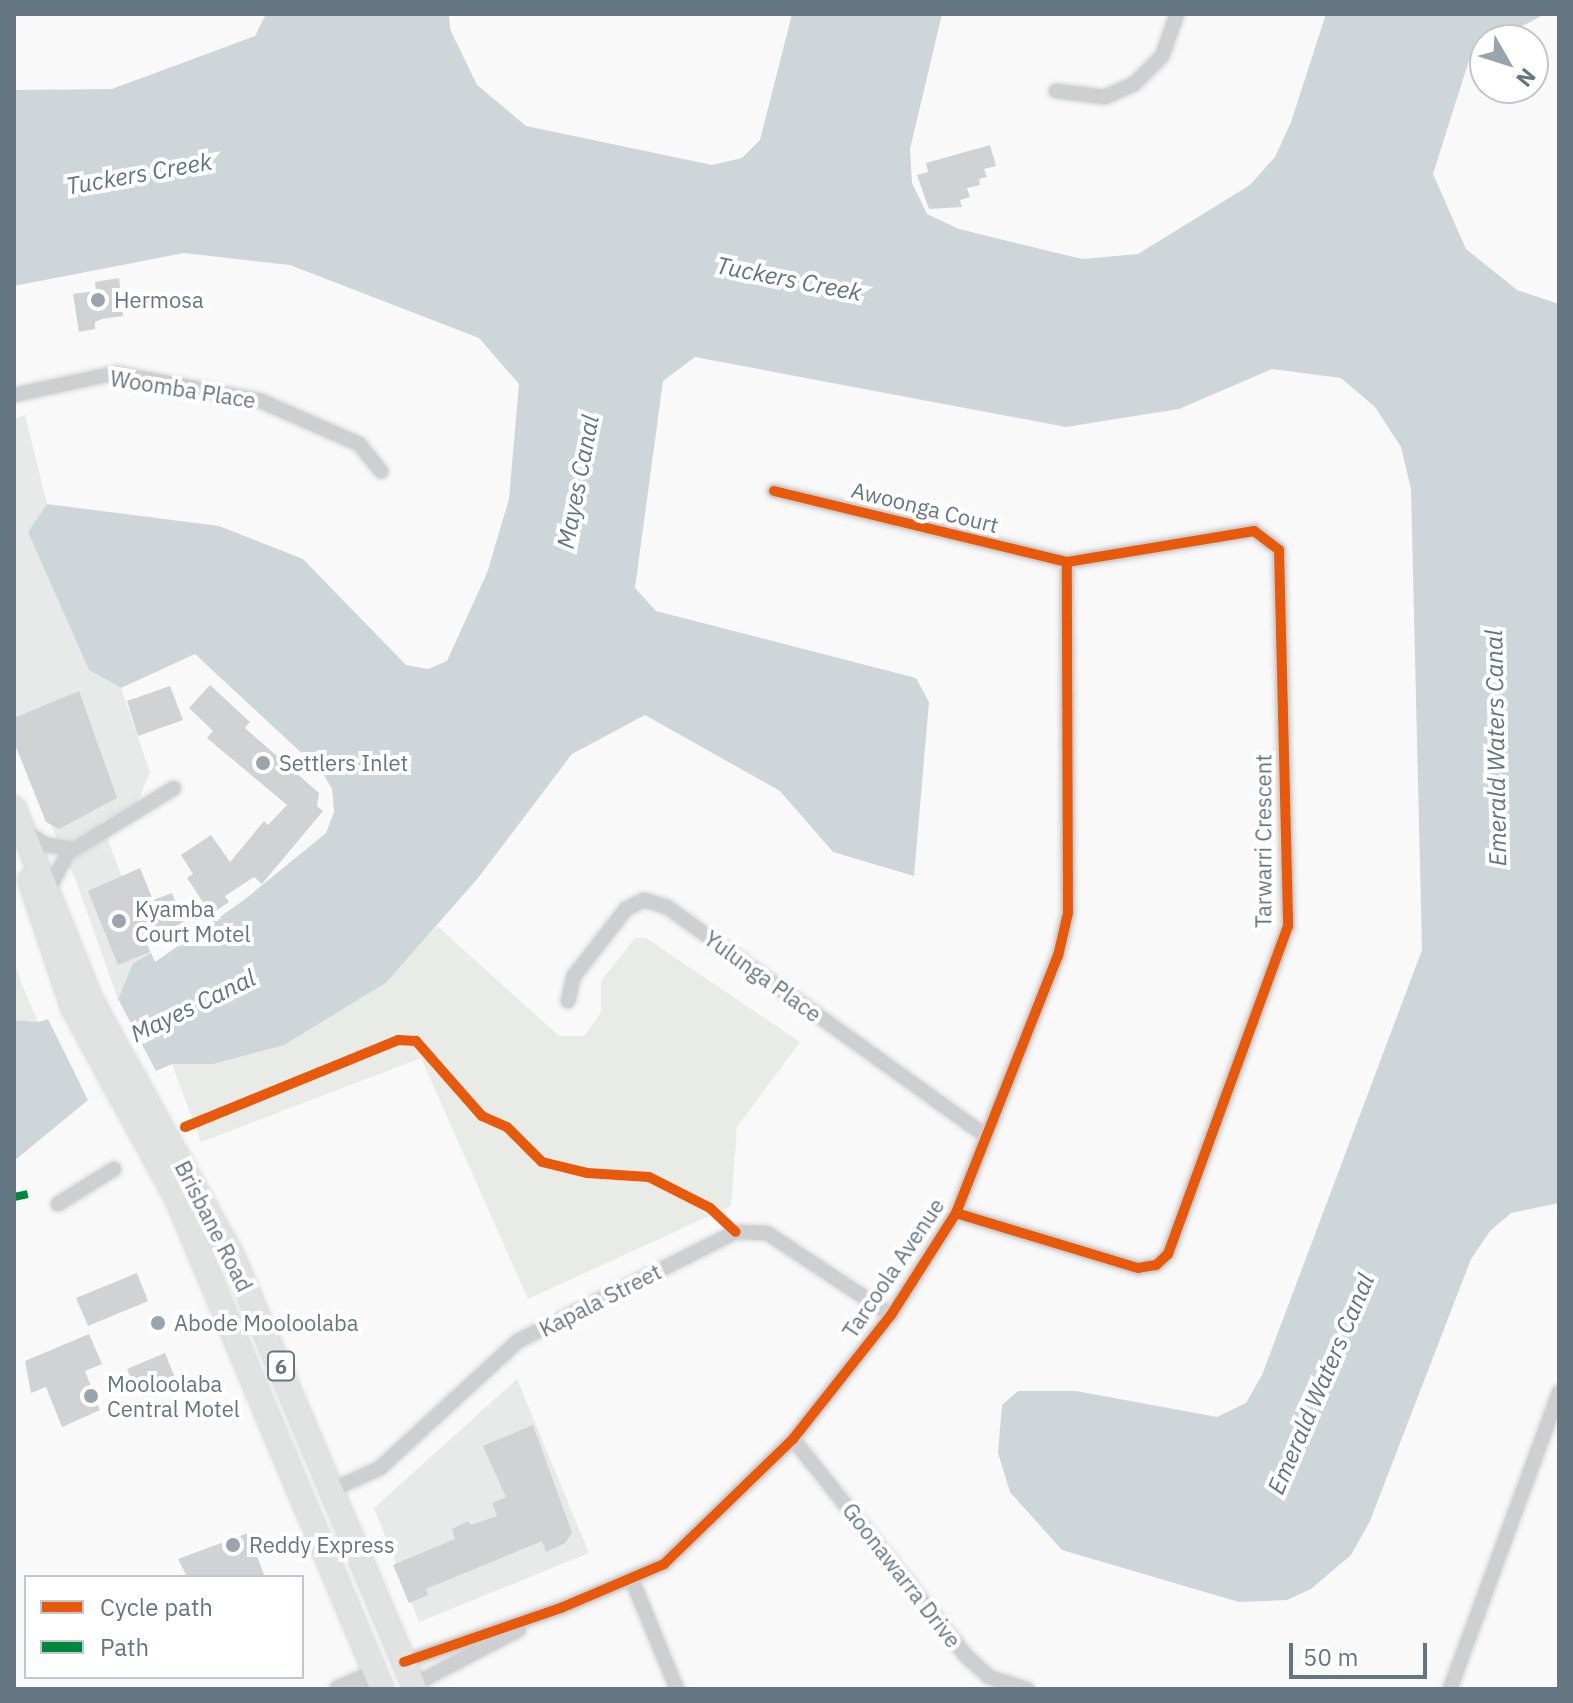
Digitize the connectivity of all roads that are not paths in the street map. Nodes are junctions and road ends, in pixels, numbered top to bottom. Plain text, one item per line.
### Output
1 (1177, 14) edge
2 (1056, 91) dead end
3 (14, 395) edge
4 (381, 471) dead end
5 (774, 491) dead end
6 (1067, 562) junction
7 (174, 788) dead end
8 (19, 818) edge
9 (73, 849) junction
10 (47, 892) junction
11 (568, 1001) dead end
12 (82, 1004) junction
13 (125, 1085) junction
14 (986, 1136) junction
15 (114, 1169) dead end
16 (58, 1204) dead end
17 (956, 1213) junction
18 (891, 1315) junction
19 (1559, 1392) edge
20 (793, 1439) junction
21 (334, 1489) junction
22 (632, 1580) junction
23 (561, 1608) junction
24 (404, 1662) junction
25 (378, 1681) edge
26 (986, 1683) edge
27 (411, 1688) edge
28 (339, 1689) edge
29 (677, 1689) edge
30 (1027, 1689) edge
31 (1450, 1689) edge

1 - 2 street
3 - 4 street, Woomba Place
5 - 6 street, Awoonga Court
6 - 14 street, Tarcoola Avenue
6 - 17 street, Tarwarri Crescent
7 - 9 street
8 - 9 street
8 - 10 main road, Brisbane Road
8 - 12 main road, Brisbane Road / 6
9 - 10 street
10 - 12 main road, Brisbane Road
11 - 14 street, Yulunga Place
12 - 13 main road, Brisbane Road / 6
13 - 21 main road, Brisbane Road / 6
13 - 25 main road, Brisbane Road / 6
14 - 17 street, Tarcoola Avenue
15 - 16 street
17 - 18 street, Tarcoola Avenue
18 - 20 street, Tarcoola Avenue
18 - 21 street, Kapala Street
19 - 31 street
20 - 22 street, Tarcoola Avenue
20 - 26 street, Goonawarra Drive
21 - 24 main road, Brisbane Road / 6
22 - 23 street, Tarcoola Avenue
22 - 29 street
23 - 24 street, Tarcoola Avenue
23 - 27 street, Tarcoola Avenue
24 - 25 main road
24 - 27 main road, Brisbane Road / 6
25 - 28 street
26 - 30 street, Goonawarra Drive

